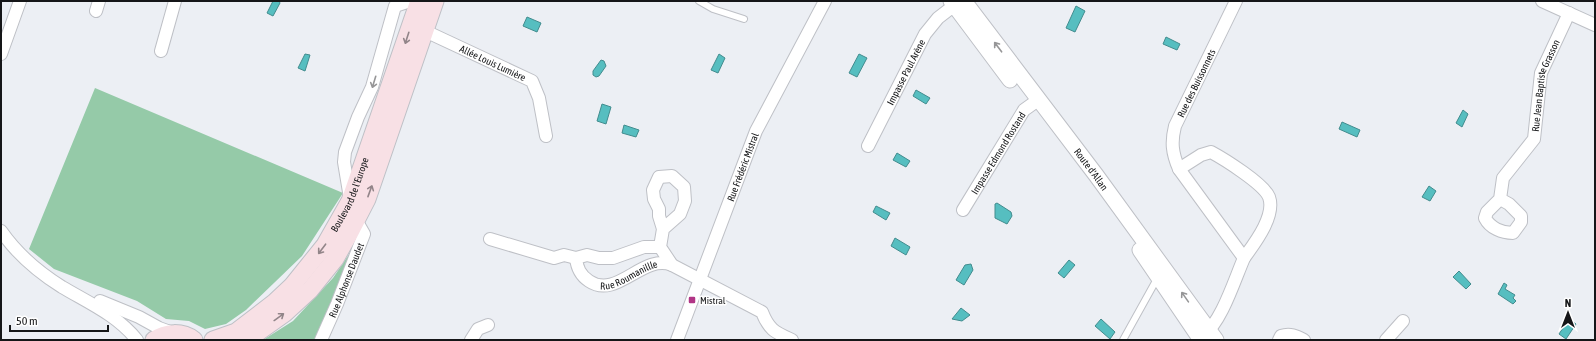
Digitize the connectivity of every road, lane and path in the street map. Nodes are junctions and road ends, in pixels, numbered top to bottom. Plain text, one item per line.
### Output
1 (20, 1) edge
2 (175, 1) edge
3 (410, 1) edge
4 (419, 1) edge
5 (435, 1) edge
6 (699, 1) edge
7 (825, 1) edge
8 (1236, 1) edge
9 (1542, 1) edge
10 (957, 2) edge
11 (1569, 13) junction
12 (744, 19) dead end
13 (1595, 25) edge
14 (424, 31) junction
15 (161, 51) dead end
16 (1, 54) edge
17 (1034, 103) junction
18 (546, 136) dead end
19 (868, 146) dead end
20 (1179, 169) junction
21 (1500, 199) dead end
22 (350, 201) junction
23 (963, 210) dead end
24 (356, 220) junction
25 (663, 229) dead end
26 (1, 231) edge
27 (490, 239) dead end
28 (660, 247) junction
29 (576, 258) junction
30 (1244, 258) junction
31 (672, 265) junction
32 (1162, 274) junction
33 (700, 280) junction
34 (62, 287) junction
35 (1222, 307) junction
36 (1194, 320) junction
37 (1403, 321) dead end
38 (488, 325) dead end
39 (174, 333) junction
40 (1206, 337) edge
41 (137, 340) edge
42 (154, 340) edge
43 (194, 340) edge
44 (214, 340) edge
45 (247, 340) edge
46 (321, 340) edge
47 (472, 340) edge
48 (677, 340) edge
49 (792, 340) edge
50 (1123, 340) edge
51 (1279, 340) edge
52 (1304, 340) edge
53 (1386, 340) edge

1 - 16 street
2 - 15 street
3 -> 22 street
4 -> 22 main road, Boulevard de l'Europe
5 - 14 main road, Boulevard de l'Europe
6 - 12 lane
7 - 33 street, Rue Frédéric Mistral
8 - 20 street, Rue des Buissonnets
9 - 11 street
10 - 17 street, Route d'Allan
10 - 19 street, Impasse Paul Arène
11 - 13 street
11 - 21 street, Rue Jean Baptiste Grasson
14 - 18 street, Allée Louis Lumière
24 -> 14 main road, Boulevard de l'Europe
17 - 23 street, Impasse Edmond Rostand
17 - 32 street, Route d'Allan
20 - 30 street, Rue des Buissonnets
20 - 30 street
22 -> 44 main road, Boulevard de l'Europe
45 -> 24 main road, Boulevard de l'Europe
24 - 46 street, Rue Alphonse Daudet
25 - 28 street
26 - 34 street
27 - 29 street, Rue Roumanillle
28 - 29 street, Rue Roumanillle
28 - 31 street
29 - 31 street, Rue Roumanillle
30 - 35 street
31 - 33 street
32 - 36 street, Route d'Allan
32 - 50 lane
33 - 48 street, Rue Frédéric Mistral
33 - 49 street
34 - 39 street
34 - 41 street
35 - 36 street
35 - 40 street
36 - 40 street, Route d'Allan
37 - 53 street
38 - 47 street
39 - 42 main road
39 - 43 main road
51 - 52 street

